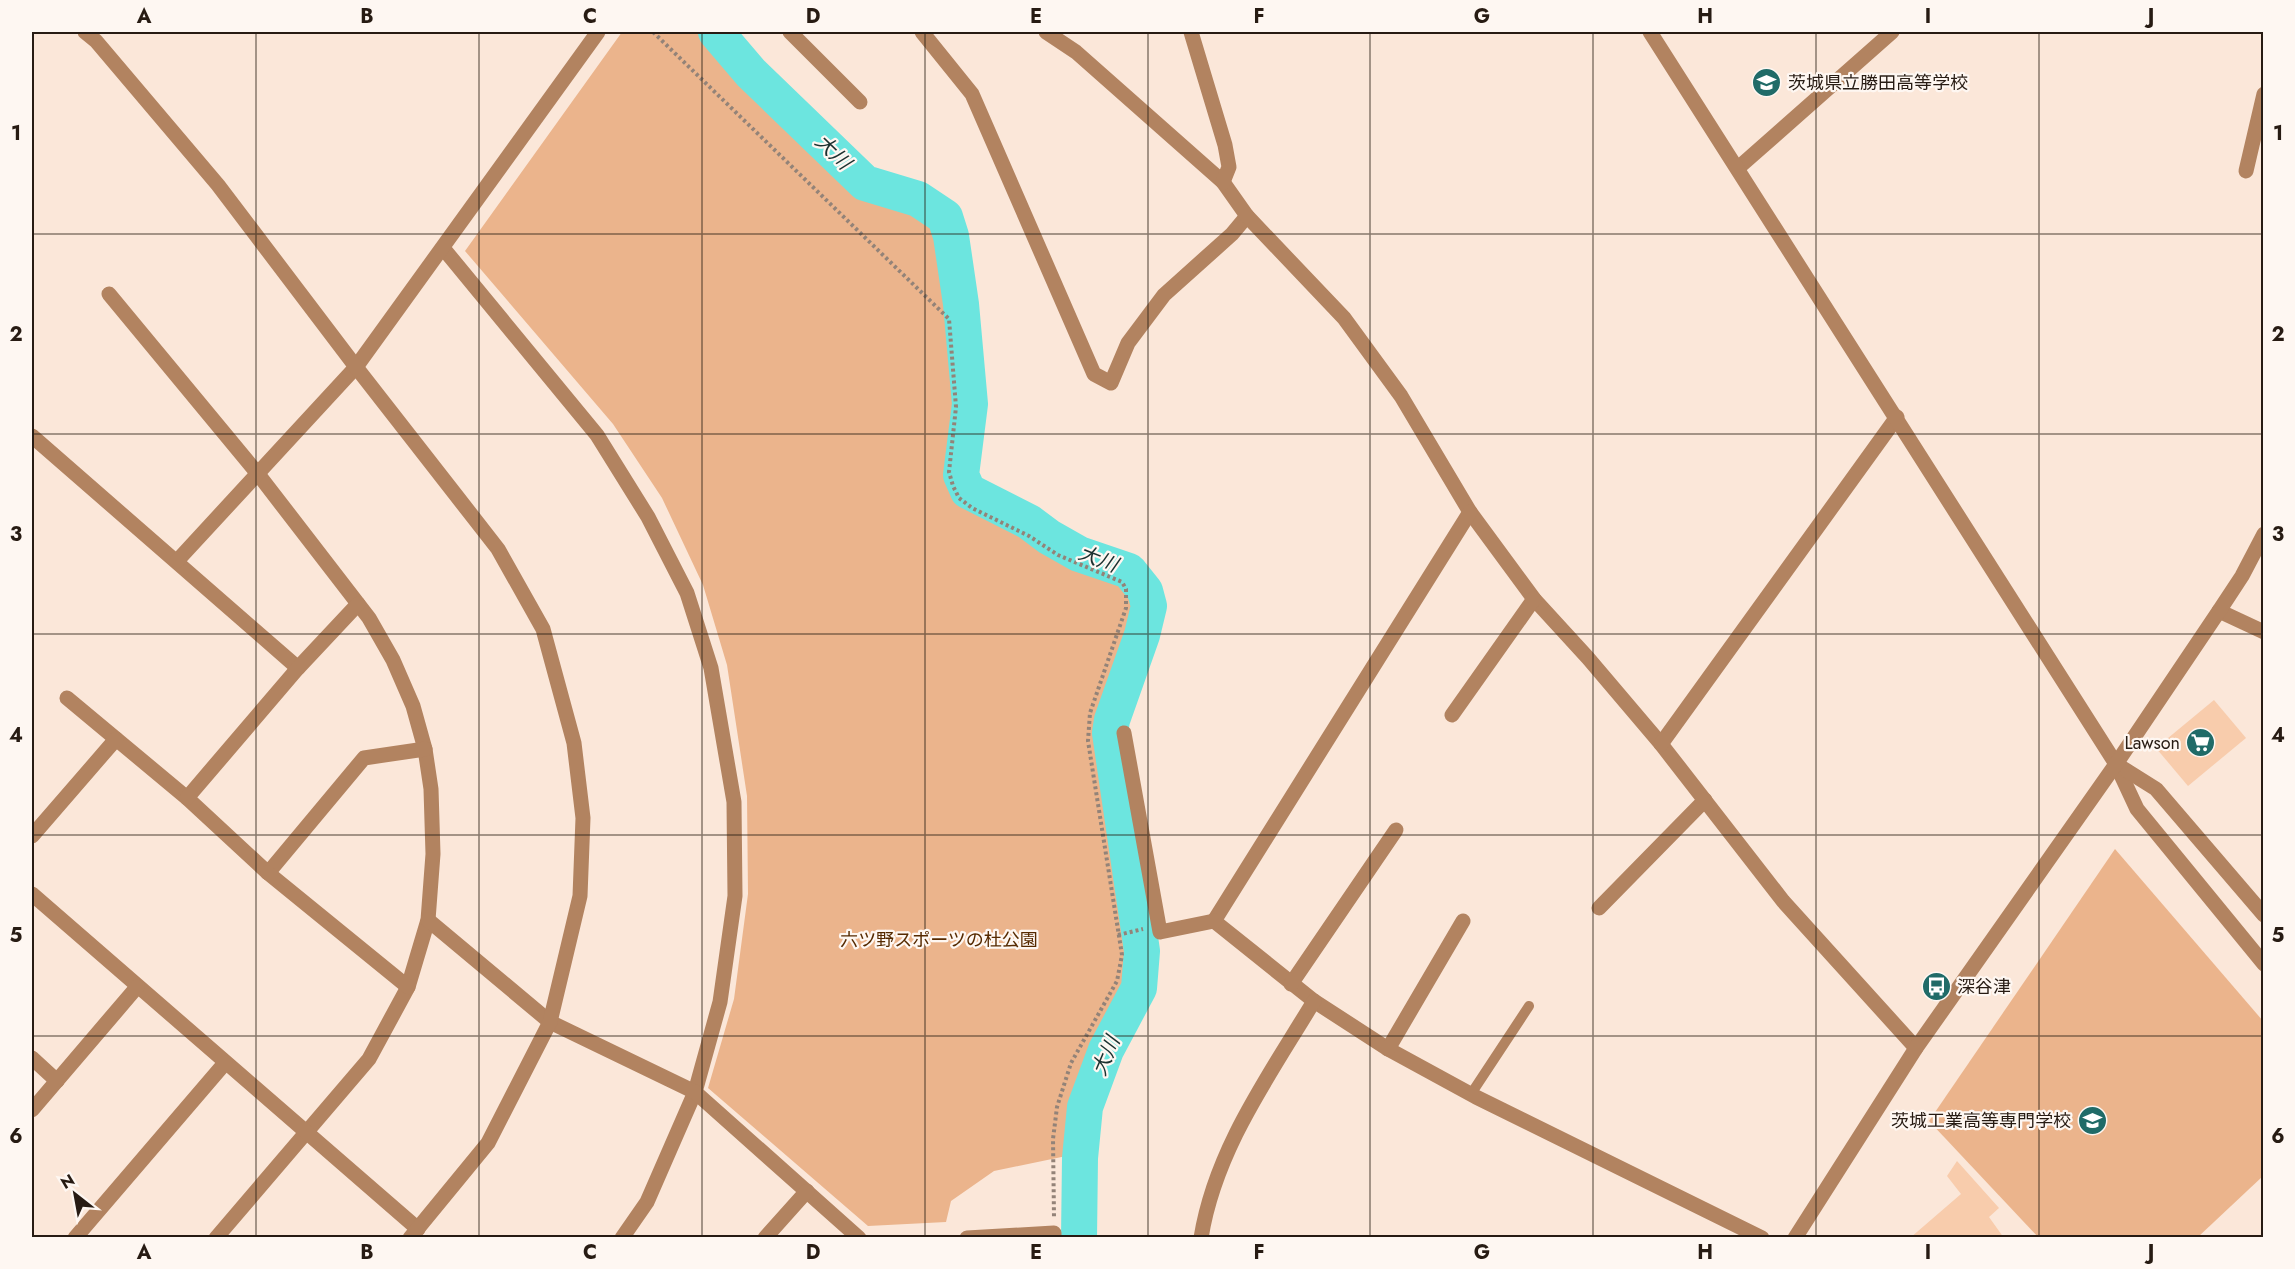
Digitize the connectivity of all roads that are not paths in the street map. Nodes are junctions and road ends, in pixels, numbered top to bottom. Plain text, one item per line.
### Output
1 (85, 32) edge
2 (598, 32) edge
3 (790, 32) edge
4 (922, 32) edge
5 (1046, 32) edge
6 (1191, 32) edge
7 (1650, 32) edge
8 (1892, 32) edge
9 (2264, 94) edge
10 (860, 102) dead end
11 (1738, 168) junction
12 (2246, 171) dead end
13 (1223, 182) junction
14 (1247, 216) junction
15 (443, 248) junction
16 (109, 294) dead end
17 (356, 367) junction
18 (1897, 417) junction
19 (32, 436) edge
20 (258, 474) junction
21 (1470, 512) junction
22 (2264, 534) edge
23 (177, 561) junction
24 (1534, 599) junction
25 (358, 604) junction
26 (2219, 611) junction
27 (2264, 632) edge
28 (298, 668) junction
29 (67, 698) dead end
30 (1452, 715) dead end
31 (1124, 733) dead end
32 (116, 739) junction
33 (1661, 744) junction
34 (424, 749) junction
35 (2116, 764) junction
36 (187, 798) junction
37 (1705, 800) junction
38 (1396, 830) dead end
39 (32, 836) edge
40 (268, 873) junction
41 (32, 894) edge
42 (1599, 908) dead end
43 (2264, 915) edge
44 (428, 920) junction
45 (1214, 921) junction
46 (1463, 921) dead end
47 (2264, 964) edge
48 (1291, 984) junction
49 (137, 987) junction
50 (408, 987) junction
51 (1314, 1001) junction
52 (1529, 1006) dead end
53 (550, 1022) junction
54 (1916, 1048) junction
55 (1388, 1049) junction
56 (32, 1058) edge
57 (225, 1063) junction
58 (57, 1081) junction
59 (695, 1092) junction
60 (1471, 1094) junction
61 (32, 1110) edge
62 (305, 1132) junction
63 (807, 1191) junction
64 (412, 1235) edge
65 (1054, 1235) edge
66 (1796, 1237) edge
67 (75, 1238) edge
68 (216, 1238) edge
69 (622, 1238) edge
70 (765, 1238) edge
71 (859, 1238) edge
72 (967, 1238) edge
73 (1201, 1238) edge
74 (1762, 1238) edge

1 - 17 street
2 - 15 street
3 - 10 street
4 - 14 street
5 - 13 street
6 - 13 street
7 - 11 street
8 - 11 street
9 - 12 street
11 - 18 street
13 - 14 street
14 - 21 street
15 - 17 street
15 - 59 street
16 - 20 street
17 - 20 street
17 - 53 street
18 - 33 street
18 - 35 street
19 - 23 street
20 - 23 street
20 - 25 street
21 - 24 street
21 - 45 street
22 - 26 street
23 - 28 street
24 - 30 street
24 - 33 street
25 - 28 street
25 - 34 street
26 - 27 street
26 - 35 street
28 - 36 street
29 - 32 street
31 - 45 street
32 - 36 street
32 - 39 street
33 - 37 street
34 - 40 street
34 - 44 street
35 - 43 street
35 - 47 street
35 - 54 street
36 - 40 street
37 - 42 street
37 - 54 street
38 - 48 street
40 - 50 street
41 - 49 street
44 - 50 street
44 - 53 street
45 - 48 street
46 - 55 street
48 - 51 street
49 - 57 street
49 - 58 street
50 - 62 street
51 - 55 street
51 - 73 street
52 - 60 lane
53 - 59 street
53 - 64 street
54 - 66 street
55 - 60 street
56 - 58 street
57 - 62 street
57 - 67 street
58 - 61 street
59 - 63 street
59 - 69 street
60 - 74 street
62 - 64 street
62 - 68 street
63 - 70 street
63 - 71 street
65 - 72 street

